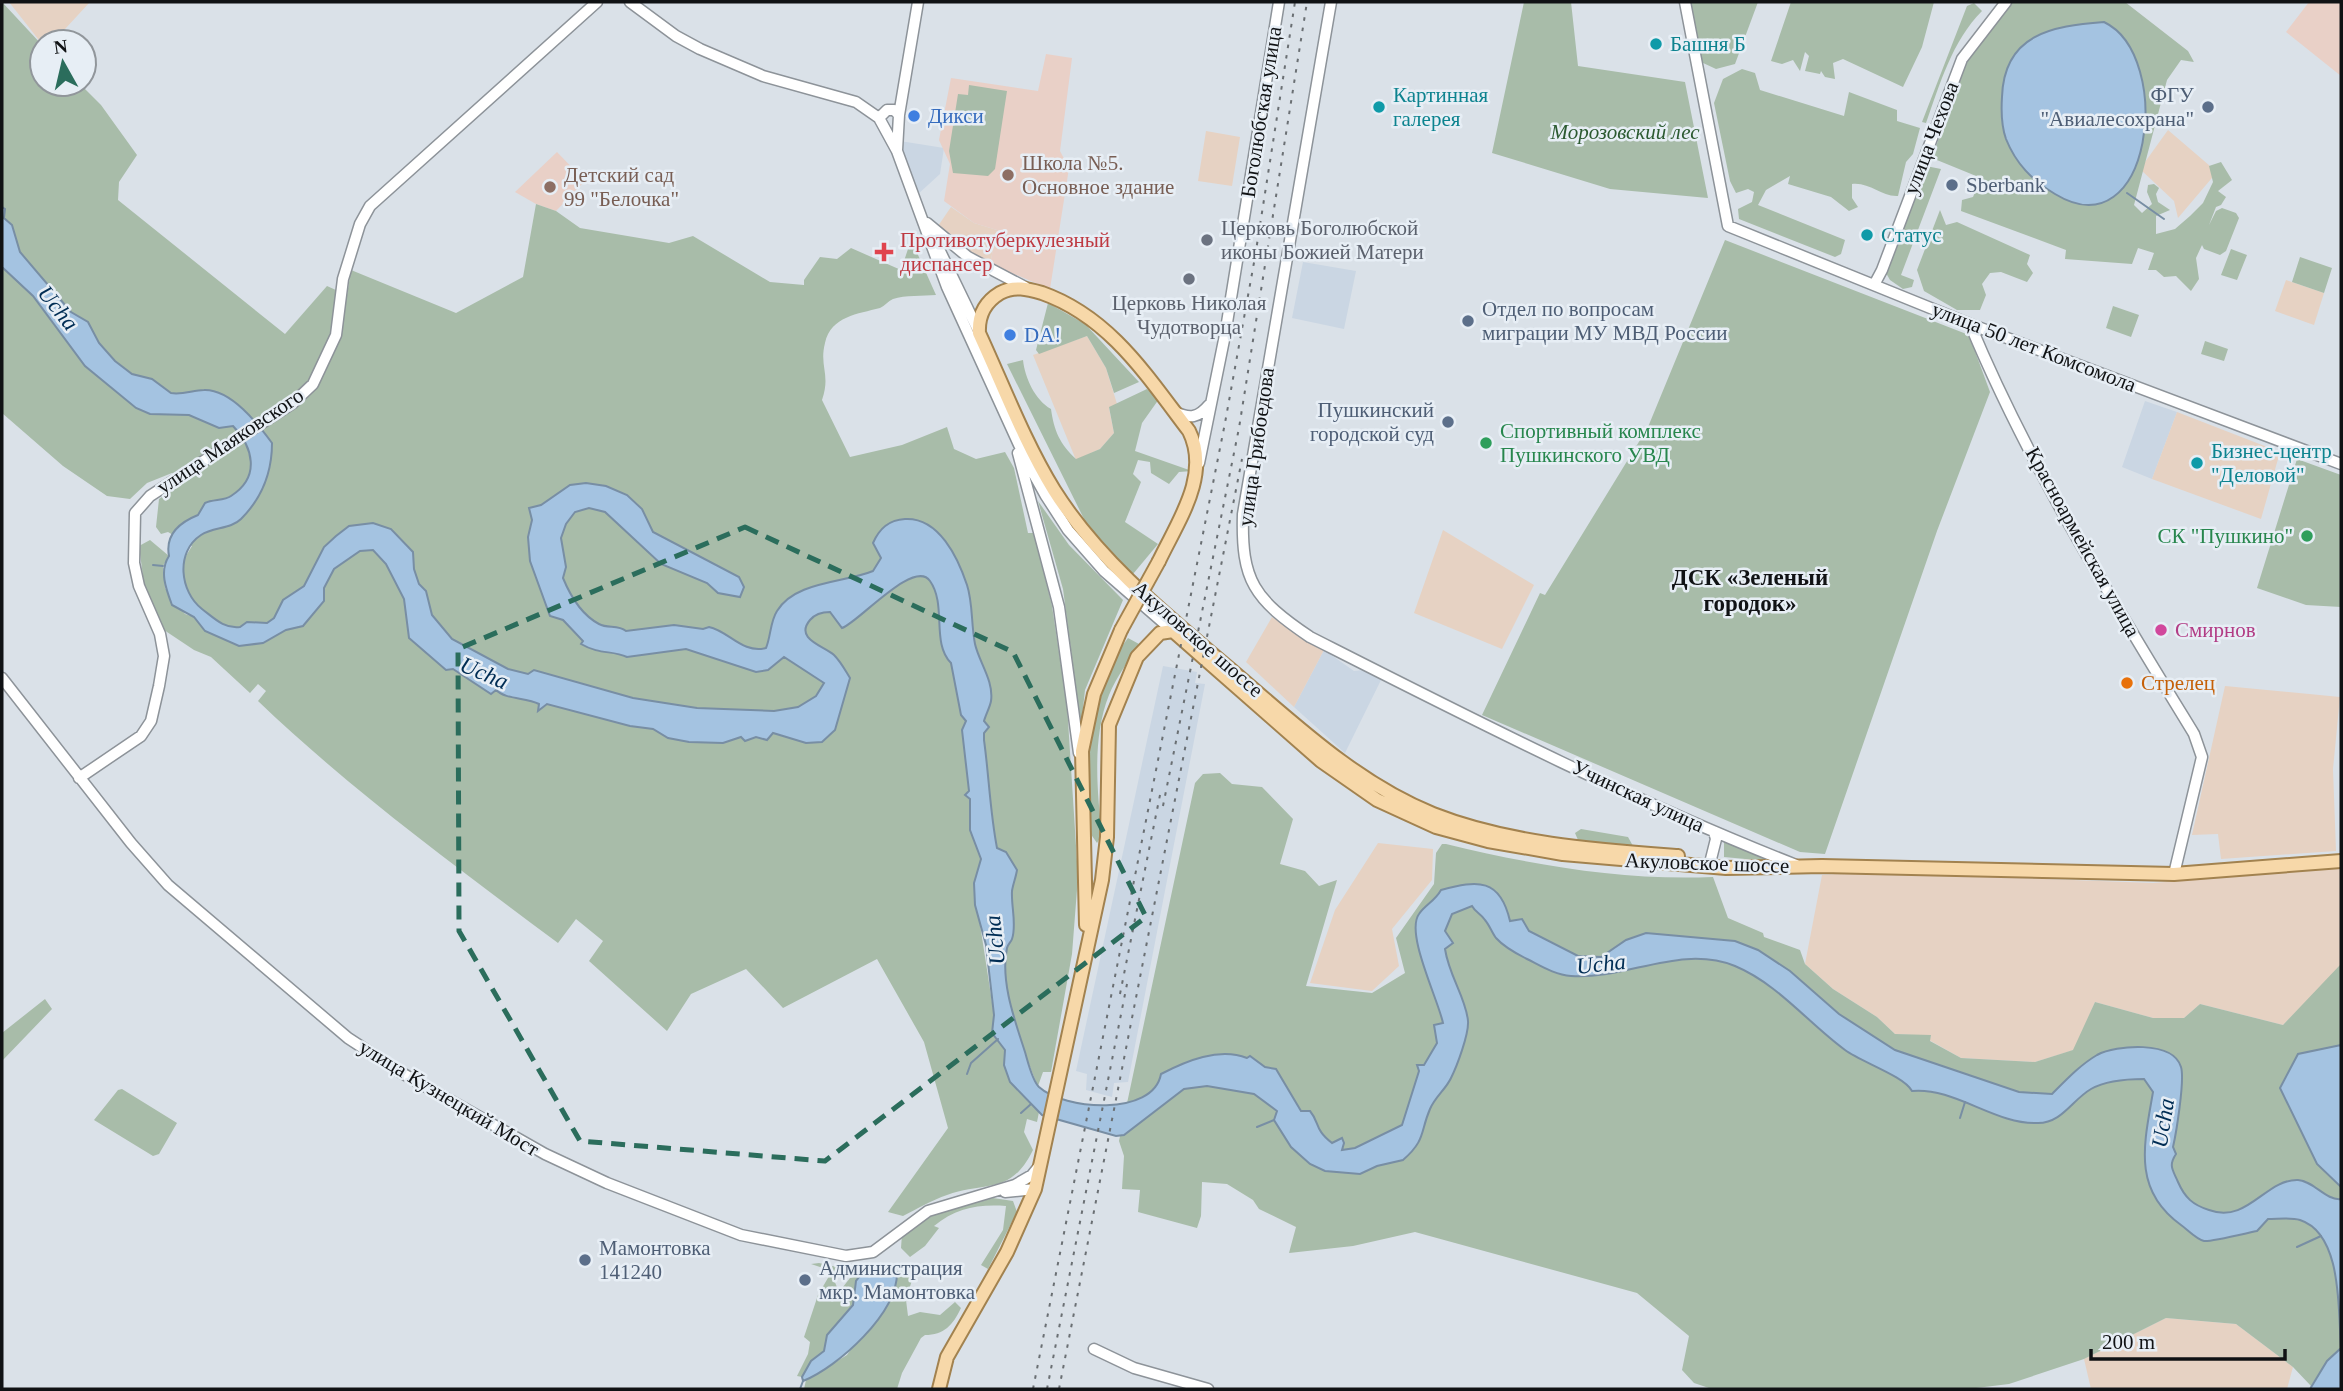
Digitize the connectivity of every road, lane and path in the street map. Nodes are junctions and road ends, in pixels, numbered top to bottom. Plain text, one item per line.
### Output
1 (597, 2) edge
2 (630, 2) edge
3 (918, 2) edge
4 (1279, 2) edge
5 (1331, 2) edge
6 (1685, 2) edge
7 (2006, 2) edge
8 (899, 120) junction
9 (881, 122) junction
10 (897, 151) junction
11 (922, 214) junction
12 (1874, 285) junction
13 (1028, 289) junction
14 (1970, 324) junction
15 (979, 332) junction
16 (1210, 405) junction
17 (1175, 412) junction
18 (1005, 413) junction
19 (2341, 464) edge
20 (1198, 470) junction
21 (1173, 631) junction
22 (1332, 648) joint
23 (2, 678) edge
24 (1081, 774) junction
25 (79, 778) junction
26 (1714, 832) junction
27 (2341, 861) edge
28 (1711, 863) junction
29 (1800, 866) junction
30 (2174, 874) junction
31 (1083, 960) junction
32 (1042, 1162) junction
33 (1011, 1189) junction
34 (1035, 1189) junction
35 (1024, 1217) junction
36 (1094, 1349) dead end
37 (939, 1389) edge
38 (1208, 1389) edge

1 - 25 street, улица Маяковского
2 - 9 street, Акуловское шоссе
3 - 8 street
4 - 16 street, Боголюбская улица
5 - 22 street, улица Грибоедова
6 - 12 street, улица 50 лет Комсомола
7 - 12 street, улица Чехова
8 - 9 street
8 - 9 street
8 - 10 street
9 - 10 street, Акуловское шоссе
10 - 11 street, Акуловское шоссе
11 - 13 street
11 - 15 street, Акуловское шоссе
11 - 18 street, Акуловское шоссе
12 - 14 street, улица 50 лет Комсомола
13 - 15 main road
13 - 17 main road
14 - 19 street, улица 50 лет Комсомола
14 - 30 street, Красноармейская улица
15 - 28 main road, Акуловское шоссе
16 - 17 street
16 - 20 street, Боголюбская улица
17 - 20 main road
18 - 21 street, Акуловское шоссе
18 - 24 street
20 - 24 main road, bridge
21 - 28 main road, Акуловское шоссе
21 - 31 main road
22 - 26 street, Учинская улица
23 - 25 street, улица Кузнецкий Мост
24 - 31 main road
25 - 33 street, улица Кузнецкий Мост
26 - 28 street
26 - 29 street, Учинская улица
27 - 30 main road, Учинская улица
28 - 29 main road, Акуловское шоссе
29 - 30 main road, Учинская улица
31 - 32 main road
32 - 33 street
32 - 34 main road
33 - 34 street
33 - 35 street
34 - 35 main road
35 - 37 main road
36 - 38 street

